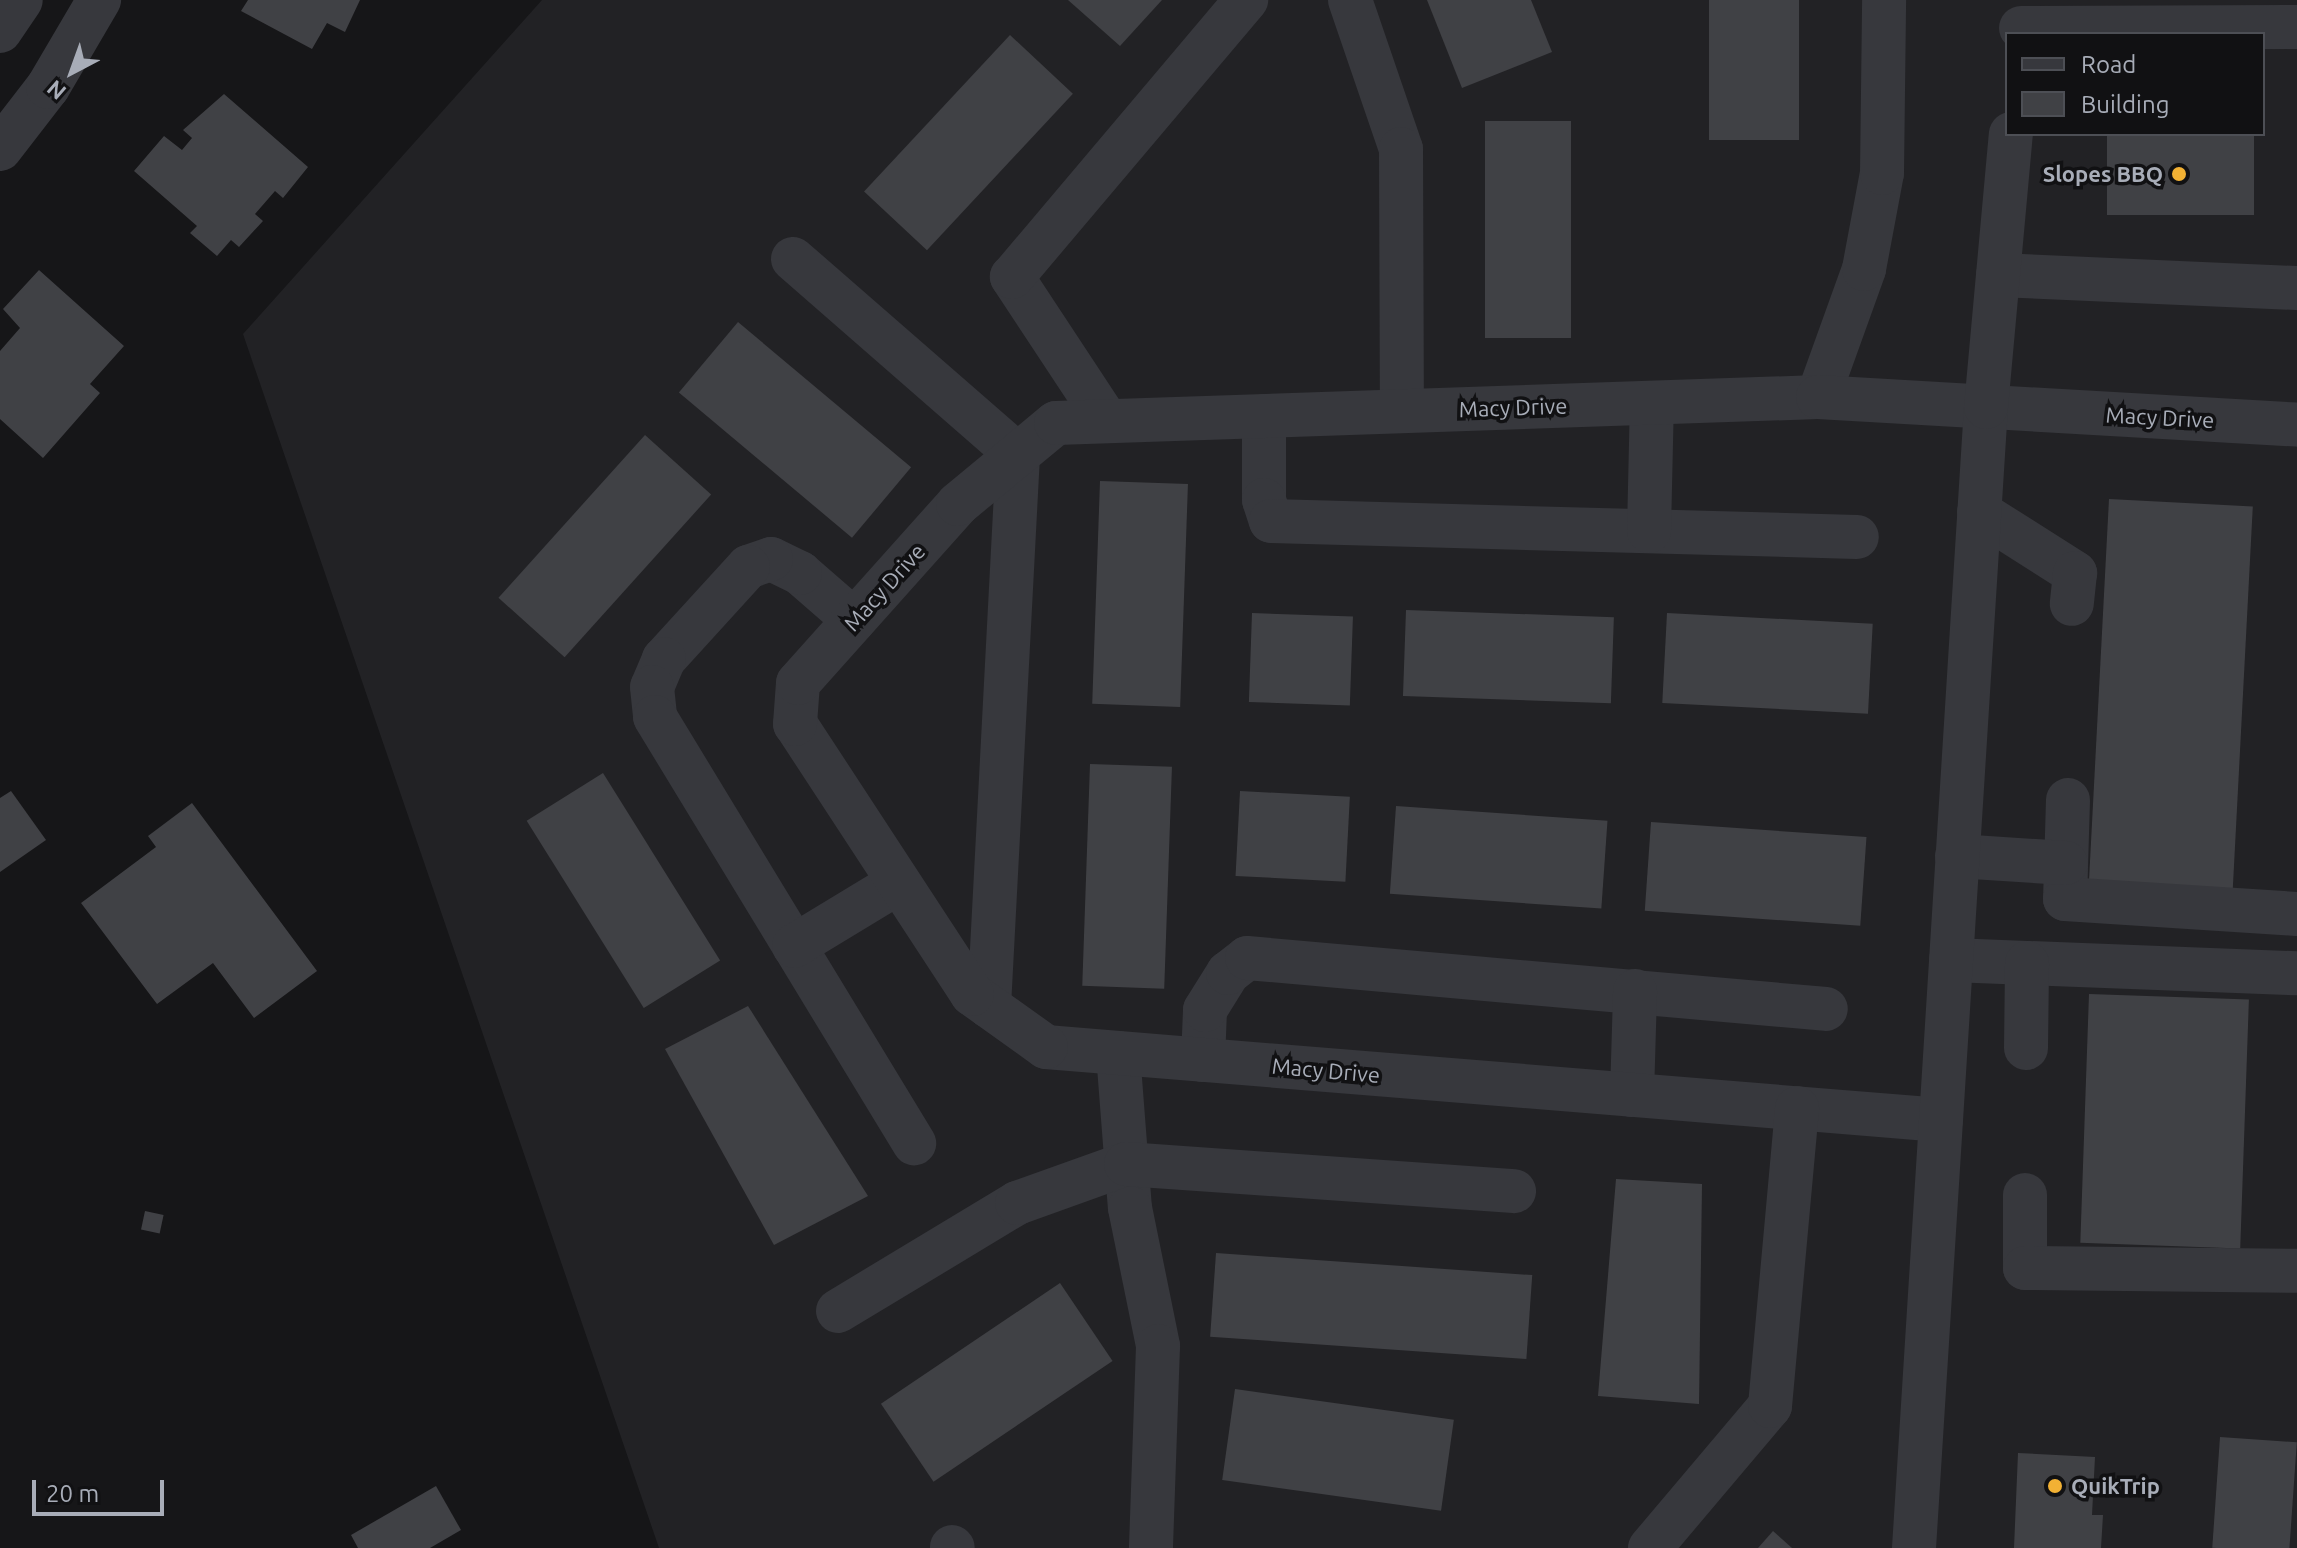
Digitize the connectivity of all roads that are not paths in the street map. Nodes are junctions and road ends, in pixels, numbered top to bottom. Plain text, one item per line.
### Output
1 (21, 0) edge
2 (99, 0) edge
3 (1246, 0) edge
4 (1350, 0) edge
5 (1884, 0) edge
6 (2021, 21) edge
7 (2297, 27) edge
8 (0, 31) edge
9 (2011, 136) edge
10 (0, 149) edge
11 (793, 259) dead end
12 (1998, 275) junction
13 (2297, 288) edge
14 (1818, 397) junction
15 (1652, 403) junction
16 (1986, 407) junction
17 (1402, 411) junction
18 (1264, 416) junction
19 (1107, 421) junction
20 (2297, 425) edge
21 (1018, 455) junction
22 (1979, 512) junction
23 (1649, 531) junction
24 (1857, 537) dead end
25 (2072, 604) dead end
26 (854, 620) junction
27 (2068, 800) dead end
28 (1957, 856) junction
29 (2066, 863) junction
30 (898, 883) junction
31 (2297, 914) edge
32 (794, 946) junction
33 (1951, 960) junction
34 (2027, 963) junction
35 (2297, 973) edge
36 (1635, 991) junction
37 (989, 1006) junction
38 (1826, 1009) dead end
39 (2026, 1048) dead end
40 (1118, 1053) junction
41 (1203, 1060) junction
42 (1632, 1095) junction
43 (1797, 1108) junction
44 (1941, 1120) junction
45 (914, 1143) dead end
46 (1126, 1164) junction
47 (1514, 1191) dead end
48 (2025, 1195) dead end
49 (2297, 1271) edge
50 (838, 1311) dead end
51 (1151, 1548) edge
52 (1650, 1548) edge
53 (1914, 1548) edge

1 - 8 street
2 - 10 street
3 - 19 street
4 - 17 street
5 - 14 street
6 - 7 street
9 - 12 street
11 - 21 street
12 - 13 street
12 - 16 street
14 - 15 street, Macy Drive
14 - 16 street, Macy Drive
15 - 17 street, Macy Drive
15 - 23 street
16 - 20 street, Macy Drive
16 - 22 street
17 - 18 street, Macy Drive
18 - 19 street, Macy Drive
18 - 23 street
19 - 21 street, Macy Drive
21 - 26 street, Macy Drive
21 - 37 street
22 - 25 street
22 - 28 street
23 - 24 street
26 - 30 street, Macy Drive
26 - 32 street
27 - 29 street
28 - 29 street
28 - 33 street
29 - 31 street
30 - 32 street
30 - 37 street, Macy Drive
32 - 45 street
33 - 34 street
33 - 44 street
34 - 35 street
34 - 39 street
36 - 38 street
36 - 41 street
36 - 42 street
37 - 40 street, Macy Drive
40 - 41 street, Macy Drive
40 - 46 street
41 - 42 street, Macy Drive
42 - 43 street, Macy Drive
43 - 44 street, Macy Drive
43 - 52 street
44 - 53 street
46 - 47 street
46 - 50 street
46 - 51 street
48 - 49 street

